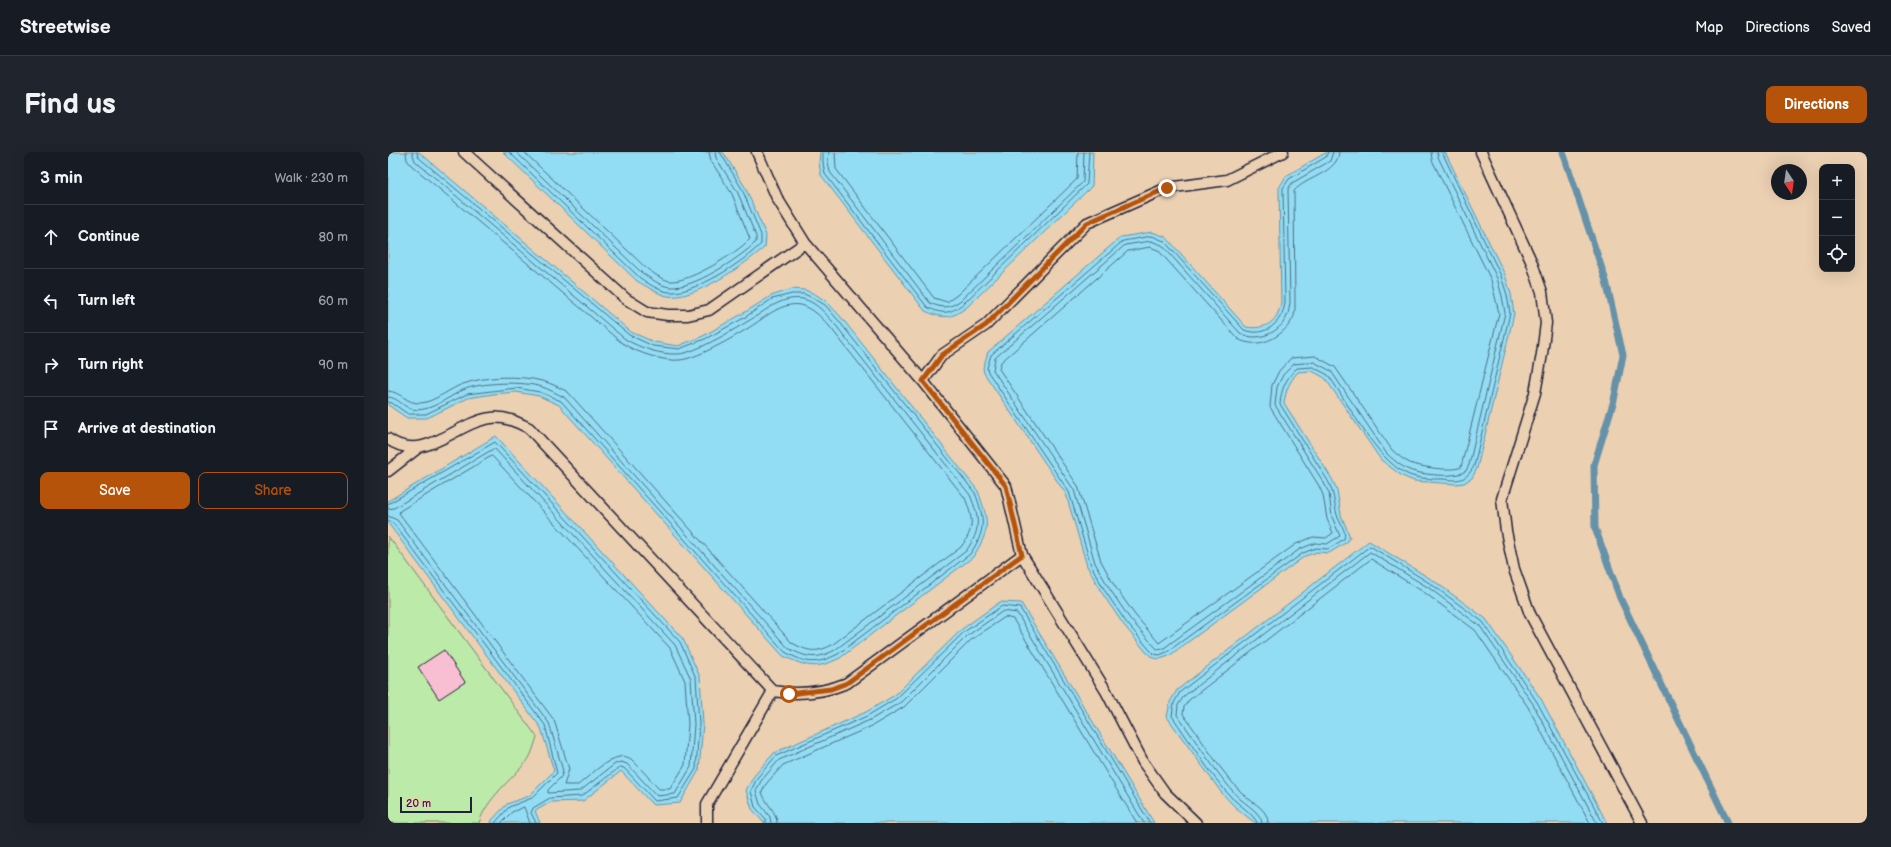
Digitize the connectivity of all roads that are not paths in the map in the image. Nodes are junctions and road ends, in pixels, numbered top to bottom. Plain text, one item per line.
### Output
1 (464, 152) edge
2 (757, 152) edge
3 (1283, 152) edge
4 (1481, 152) edge
5 (805, 244) junction
6 (923, 381) junction
7 (388, 439) edge
8 (419, 448) junction
9 (388, 471) edge
10 (1022, 555) junction
11 (773, 692) junction
12 (707, 823) edge
13 (1196, 823) edge
14 (1642, 823) edge

1 - 5 lane
2 - 5 lane
3 - 6 lane
4 - 14 lane
5 - 6 lane
6 - 10 lane
7 - 8 lane
8 - 9 lane
8 - 11 lane
10 - 11 lane
10 - 13 lane
11 - 12 lane

